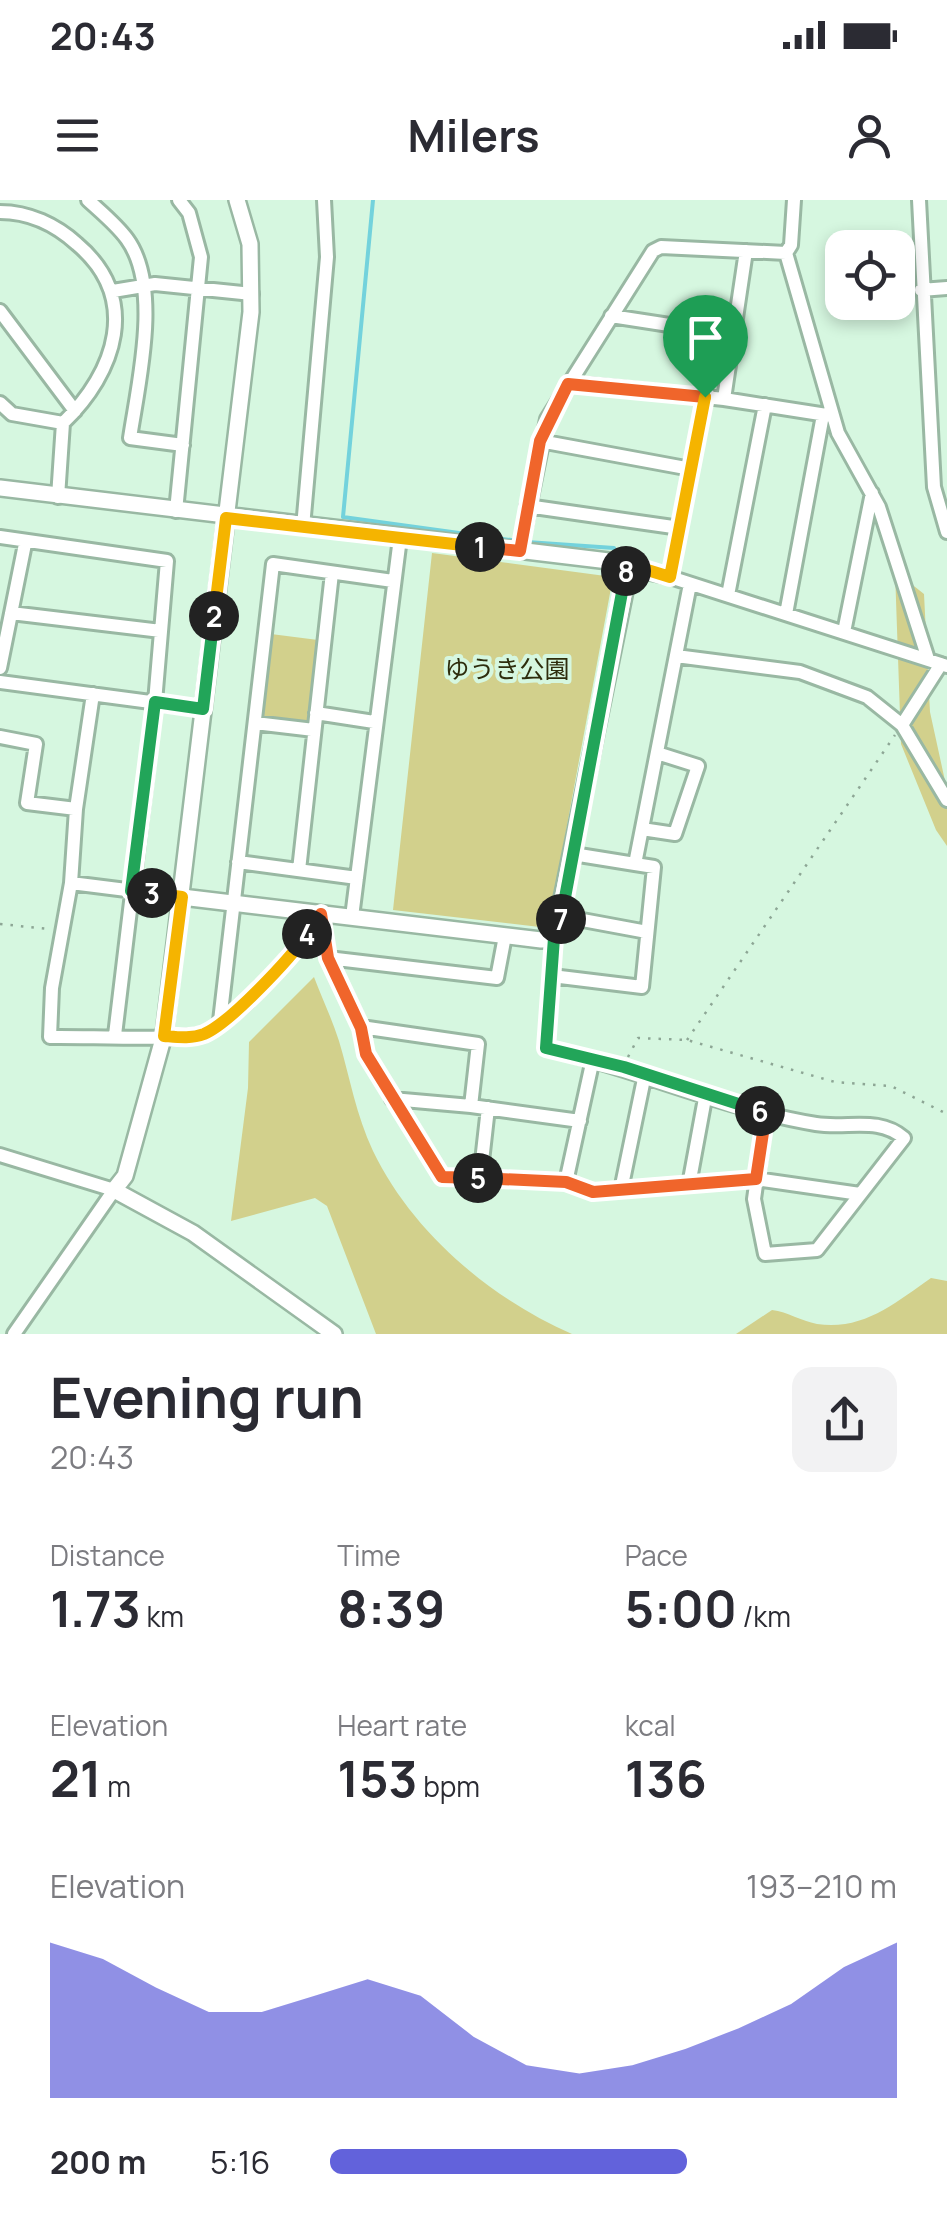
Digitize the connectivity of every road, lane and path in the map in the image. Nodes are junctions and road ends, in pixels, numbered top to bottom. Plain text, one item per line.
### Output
1 (88, 200) edge
2 (179, 200) edge
3 (237, 200) edge
4 (324, 200) edge
5 (794, 200) edge
6 (919, 200) edge
7 (0, 212) edge
8 (746, 251) junction
9 (786, 253) junction
10 (143, 285) junction
11 (200, 287) junction
12 (947, 288) edge
13 (113, 290) junction
14 (921, 290) junction
15 (252, 294) junction
16 (0, 311) edge
17 (611, 316) junction
18 (734, 335) junction
19 (568, 384) junction
20 (705, 397) junction
21 (724, 399) junction
22 (0, 403) edge
23 (766, 405) junction
24 (76, 412) junction
25 (828, 416) junction
26 (63, 424) junction
27 (540, 441) junction
28 (183, 445) junction
29 (691, 470) junction
30 (0, 488) edge
31 (872, 492) junction
32 (58, 498) junction
33 (527, 506) junction
34 (176, 511) junction
35 (226, 518) junction
36 (303, 527) junction
37 (680, 528) junction
38 (947, 532) edge
39 (0, 538) edge
40 (400, 538) junction
41 (25, 544) junction
42 (520, 551) junction
43 (625, 568) junction
44 (332, 573) junction
45 (670, 577) junction
46 (392, 581) junction
47 (690, 584) junction
48 (728, 596) junction
49 (11, 612) junction
50 (786, 614) junction
51 (161, 631) junction
52 (844, 632) junction
53 (676, 656) junction
54 (938, 663) edge
55 (0, 668) edge
56 (0, 682) edge
57 (94, 694) junction
58 (155, 702) junction
59 (203, 709) junction
60 (316, 713) junction
61 (374, 722) junction
62 (255, 723) junction
63 (902, 725) junction
64 (314, 730) junction
65 (0, 737) edge
66 (657, 753) junction
67 (947, 800) edge
68 (76, 809) junction
69 (642, 830) junction
70 (574, 854) junction
71 (238, 862) junction
72 (635, 864) junction
73 (298, 870) junction
74 (357, 878) junction
75 (71, 883) junction
76 (131, 891) junction
77 (182, 897) junction
78 (233, 902) junction
79 (321, 914) junction
80 (561, 916) junction
81 (352, 918) junction
82 (0, 924) edge
83 (66, 930) junction
84 (648, 932) junction
85 (505, 936) junction
86 (554, 938) junction
87 (328, 958) junction
88 (552, 976) junction
89 (220, 1021) junction
90 (361, 1028) junction
91 (114, 1035) junction
92 (164, 1036) junction
93 (687, 1040) junction
94 (593, 1059) junction
95 (624, 1067) junction
96 (645, 1074) junction
97 (706, 1094) junction
98 (392, 1099) junction
99 (471, 1106) junction
100 (488, 1108) junction
101 (766, 1113) junction
102 (947, 1114) edge
103 (580, 1121) junction
104 (0, 1155) edge
105 (480, 1178) junction
106 (756, 1179) junction
107 (566, 1182) junction
108 (689, 1185) junction
109 (114, 1190) junction
110 (621, 1190) junction
111 (860, 1194) junction
112 (14, 1334) edge
113 (334, 1334) edge

1 - 10 street
2 - 11 street
3 - 15 street
4 - 36 street
5 - 9 street
6 - 14 street
7 - 13 street
8 - 9 street
8 - 17 street
8 - 18 street
9 - 25 street
10 - 11 street
10 - 13 street
10 - 28 street
11 - 15 street
11 - 28 street
12 - 14 street
13 - 24 street
14 - 38 street
15 - 35 street
16 - 24 street
17 - 18 street
17 - 19 street
18 - 21 street
19 - 20 street
19 - 27 street
20 - 21 street
20 - 29 street
21 - 23 street
22 - 26 street
23 - 25 street
23 - 48 street
24 - 26 street
25 - 31 street
25 - 50 street
26 - 32 street
27 - 29 street
27 - 33 street
28 - 34 street
29 - 37 street
30 - 32 street
31 - 52 street
31 - 54 street
32 - 34 street
33 - 37 street
33 - 42 street
34 - 35 street
35 - 36 street
35 - 59 street
36 - 40 street
37 - 45 street
39 - 41 street
40 - 42 street
40 - 46 street
41 - 49 street
41 - 51 street
42 - 43 street
43 - 45 street
43 - 70 street
44 - 46 street
44 - 60 street
44 - 62 street
45 - 47 street
46 - 61 street
47 - 48 street
47 - 53 street
48 - 50 street
49 - 51 street
49 - 55 street
50 - 52 street
51 - 58 street
52 - 54 street
53 - 63 street
53 - 66 street
54 - 63 street
56 - 57 street
57 - 58 street
57 - 68 street
58 - 59 street
58 - 76 street
59 - 77 street
60 - 61 street
60 - 64 street
61 - 74 street
62 - 64 street
62 - 71 street
63 - 67 street
63 - 93 path
64 - 73 street
65 - 68 street
66 - 69 street
66 - 69 street
68 - 75 street
69 - 72 street
70 - 72 street
70 - 80 street
71 - 73 street
71 - 78 street
72 - 84 street
73 - 74 street
74 - 81 street
75 - 76 street
75 - 83 street
76 - 77 street
76 - 91 street
77 - 78 street
77 - 92 street
78 - 79 street
78 - 89 street
79 - 81 street
79 - 87 street
79 - 89 street
80 - 84 street
80 - 86 street
81 - 85 street
82 - 83 path
83 - 91 street
84 - 88 street
85 - 86 street
85 - 87 street
86 - 88 street
87 - 90 street
88 - 94 street
89 - 92 street
90 - 98 street
90 - 99 street
91 - 92 street
92 - 109 street
93 - 95 path
93 - 102 path
94 - 95 street
94 - 103 street
95 - 96 street
96 - 97 street
96 - 110 street
97 - 101 street
97 - 108 street
98 - 99 street
98 - 105 street
99 - 100 street
100 - 103 street
100 - 105 street
101 - 106 street
101 - 111 street
103 - 107 street
104 - 109 street
105 - 107 street
106 - 108 street
106 - 111 street
106 - 111 street
107 - 110 street
108 - 110 street
109 - 112 street
109 - 113 street

